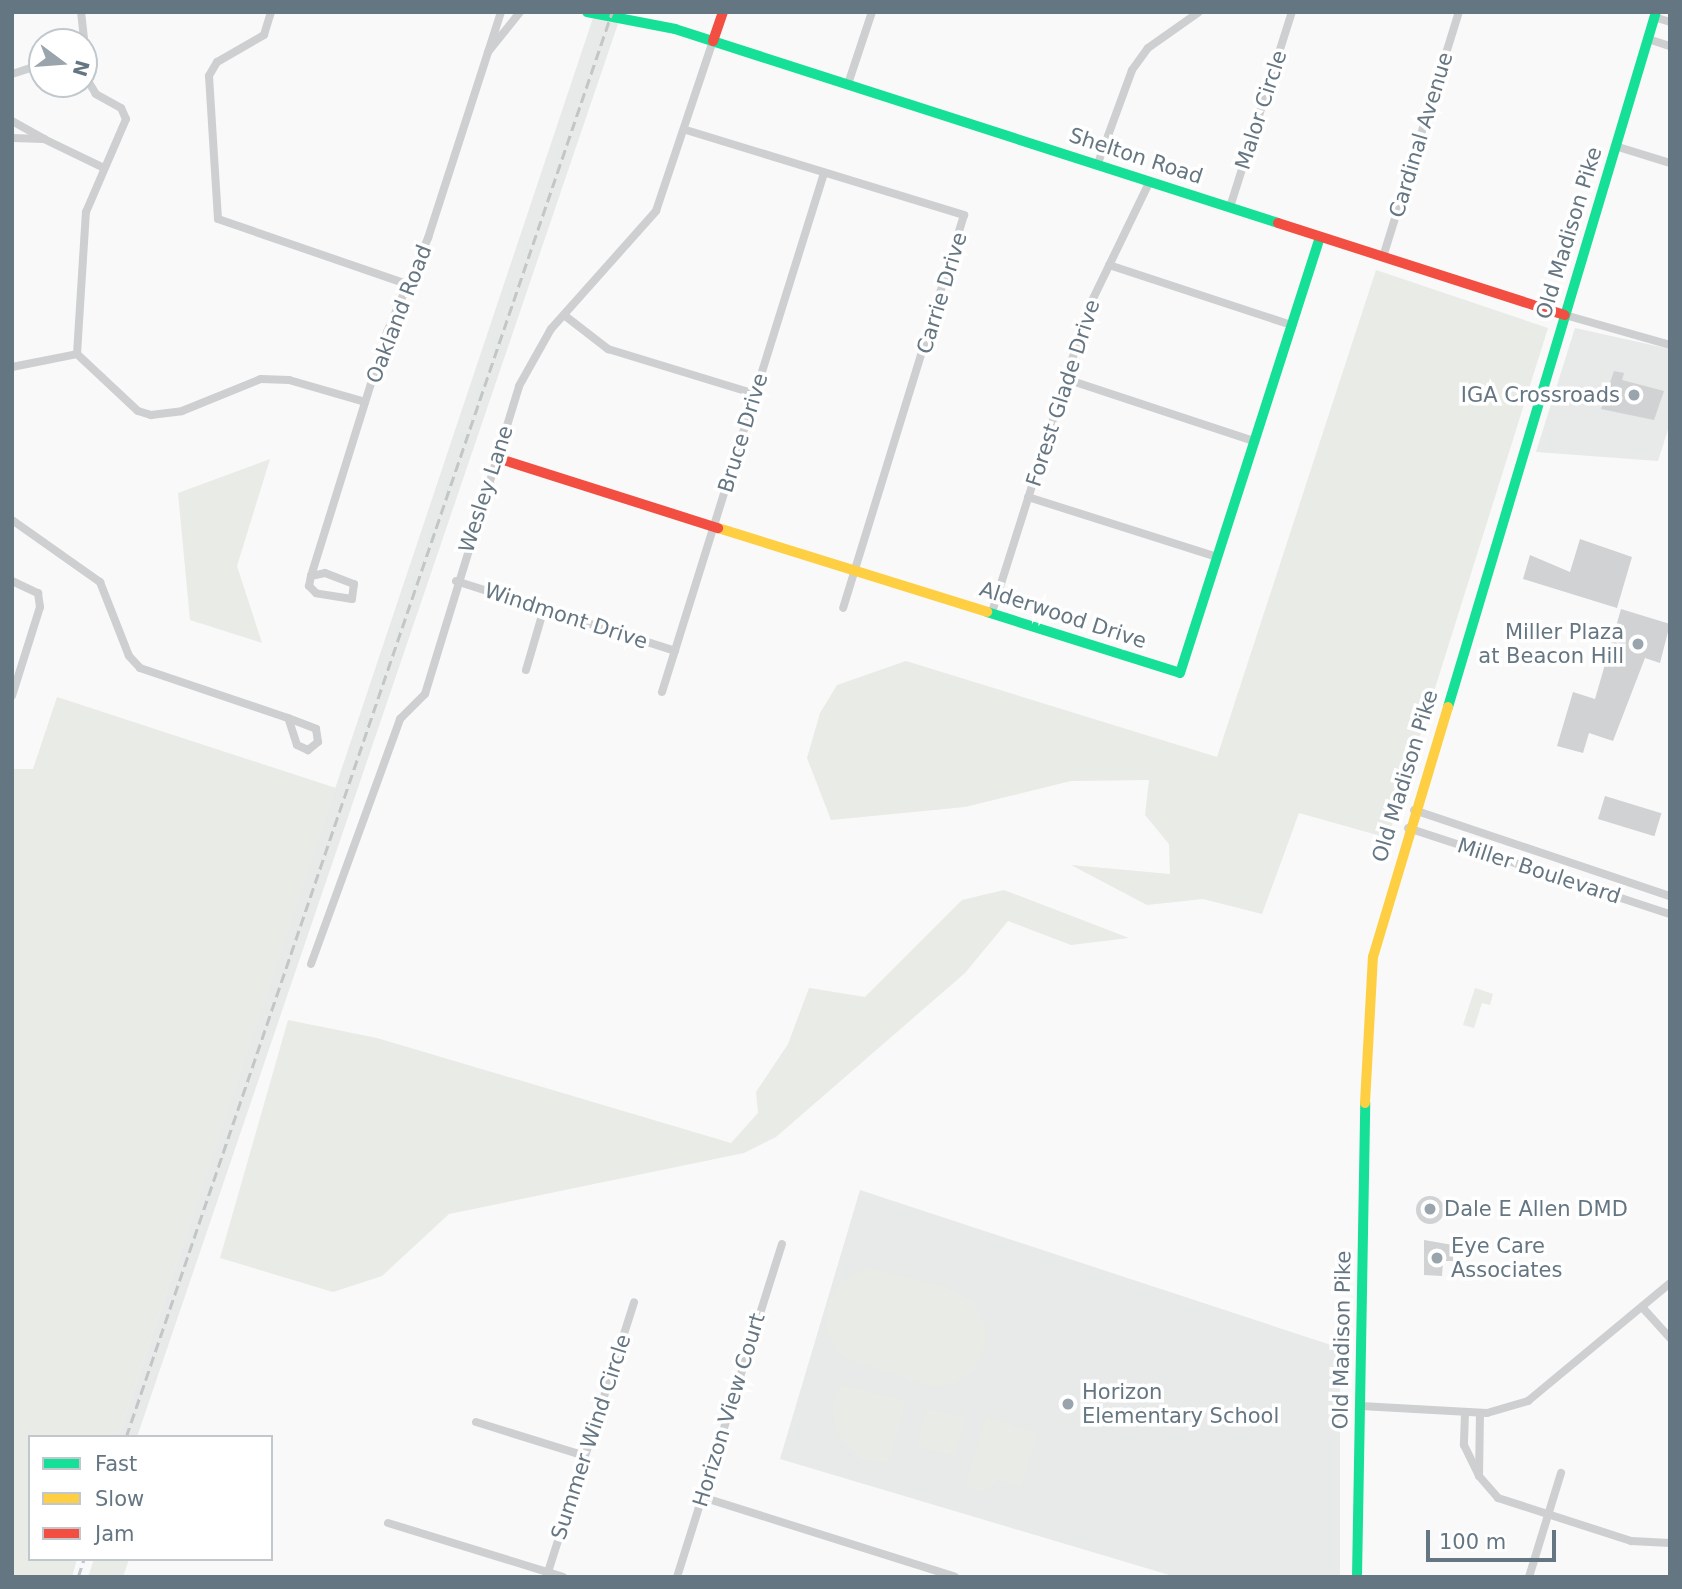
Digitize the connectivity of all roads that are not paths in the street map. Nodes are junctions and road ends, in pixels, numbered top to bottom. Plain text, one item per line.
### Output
1 (271, 12) edge
2 (501, 12) edge
3 (520, 12) edge
4 (587, 12) edge
5 (723, 12) edge
6 (873, 12) edge
7 (1199, 12) edge
8 (1292, 12) edge
9 (1459, 12) edge
10 (1655, 15) edge
11 (1670, 22) edge
12 (1648, 39) junction
13 (713, 41) junction
14 (1670, 46) edge
15 (488, 52) junction
16 (848, 84) junction
17 (98, 93) edge
18 (12, 121) edge
19 (686, 130) junction
20 (12, 138) edge
21 (44, 139) junction
22 (1615, 146) junction
23 (1098, 163) junction
24 (1670, 163) edge
25 (104, 168) junction
26 (824, 173) junction
27 (1150, 181) junction
28 (1230, 207) junction
29 (1320, 237) junction
30 (1383, 257) junction
31 (1110, 265) junction
32 (407, 284) junction
33 (564, 315) junction
34 (1565, 315) junction
35 (1292, 325) junction
36 (1670, 345) edge
37 (77, 354) junction
38 (12, 367) edge
39 (1066, 379) junction
40 (755, 394) junction
41 (365, 402) junction
42 (1254, 441) junction
43 (497, 458) junction
44 (1028, 497) junction
45 (12, 520) edge
46 (715, 525) junction
47 (1217, 557) junction
48 (855, 567) junction
49 (311, 576) junction
50 (12, 580) edge
51 (456, 581) junction
52 (843, 608) dead end
53 (543, 612) junction
54 (992, 612) junction
55 (675, 651) junction
56 (526, 670) dead end
57 (662, 692) dead end
58 (12, 696) edge
59 (288, 718) dead end
60 (1414, 810) junction
61 (1408, 828) junction
62 (1512, 843) junction
63 (1504, 860) junction
64 (1612, 877) junction
65 (1607, 894) junction
66 (1670, 896) edge
67 (1670, 914) edge
68 (311, 964) dead end
69 (782, 1244) dead end
70 (1670, 1283) edge
71 (634, 1302) dead end
72 (1642, 1307) junction
73 (1670, 1338) edge
74 (1360, 1406) junction
75 (1465, 1413) junction
76 (1480, 1413) junction
77 (475, 1422) dead end
78 (585, 1456) junction
79 (1561, 1473) dead end
80 (1479, 1476) junction
81 (702, 1497) junction
82 (1547, 1515) junction
83 (388, 1523) dead end
84 (1670, 1543) edge
85 (548, 1572) junction
86 (563, 1577) edge
87 (677, 1577) edge
88 (955, 1577) edge
89 (1357, 1577) edge
90 (1529, 1577) edge

1 - 32 street
2 - 15 street, Oakland Road
3 - 15 street, Oakland Road
4 - 13 street, Shelton Road
5 - 13 street
6 - 16 street
7 - 23 street
8 - 28 street, Malor Circle
9 - 30 street, Cardinal Avenue
10 - 11 street
10 - 12 street, Old Madison Pike
12 - 14 street
12 - 22 street, Old Madison Pike
13 - 16 street, Shelton Road
13 - 19 street, Wesley Lane
15 - 32 street, Oakland Road
16 - 23 street, Shelton Road
17 - 25 street
18 - 21 street
19 - 26 street, Carrie Drive
19 - 33 street, Wesley Lane
20 - 21 street
21 - 25 street
22 - 24 street
22 - 34 street, Old Madison Pike
23 - 27 street, Shelton Road
25 - 37 street
26 - 40 street, Bruce Drive
26 - 48 street, Carrie Drive
27 - 28 street, Shelton Road
27 - 31 street, Forest Glade Drive
28 - 29 street, Shelton Road
29 - 30 street, Shelton Road
29 - 35 street, Alderwood Drive
30 - 34 street, Shelton Road
31 - 35 street
31 - 39 street, Forest Glade Drive
32 - 41 street, Oakland Road
33 - 40 street
33 - 43 street, Wesley Lane
34 - 36 street, Shelton Road
34 - 60 street, Old Madison Pike
35 - 42 street, Alderwood Drive
37 - 38 street
37 - 41 street
39 - 42 street
39 - 44 street, Forest Glade Drive
40 - 46 street, Bruce Drive
41 - 49 street, Oakland Road
42 - 47 street, Alderwood Drive
43 - 46 street, Alderwood Drive
43 - 51 street, Wesley Lane
44 - 47 street
44 - 54 street, Forest Glade Drive
45 - 59 street
46 - 48 street, Alderwood Drive
46 - 55 street, Bruce Drive
47 - 54 street, Alderwood Drive
48 - 52 street, Carrie Drive
48 - 54 street, Alderwood Drive
49 - 49 street
50 - 58 street
51 - 53 street, Windmont Drive
51 - 68 street, Wesley Lane
53 - 55 street, Windmont Drive
53 - 56 street
55 - 57 street, Bruce Drive
60 - 61 street, Old Madison Pike
60 - 62 street, Miller Boulevard
61 - 63 street, Miller Boulevard
61 - 74 street, Old Madison Pike
62 - 63 street
62 - 64 street, Miller Boulevard
63 - 65 street, Miller Boulevard
64 - 65 street
64 - 66 street, Miller Boulevard
65 - 67 street, Miller Boulevard
69 - 81 street, Horizon View Court
70 - 72 street
71 - 78 street, Summer Wind Circle
72 - 73 street
72 - 76 street
74 - 75 street
74 - 89 street, Old Madison Pike
75 - 76 street
75 - 80 street
76 - 80 street
77 - 78 street
78 - 85 street, Summer Wind Circle
79 - 82 street
80 - 82 street
81 - 87 street, Horizon View Court
81 - 88 street
82 - 84 street
82 - 90 street
83 - 85 street
85 - 86 street

